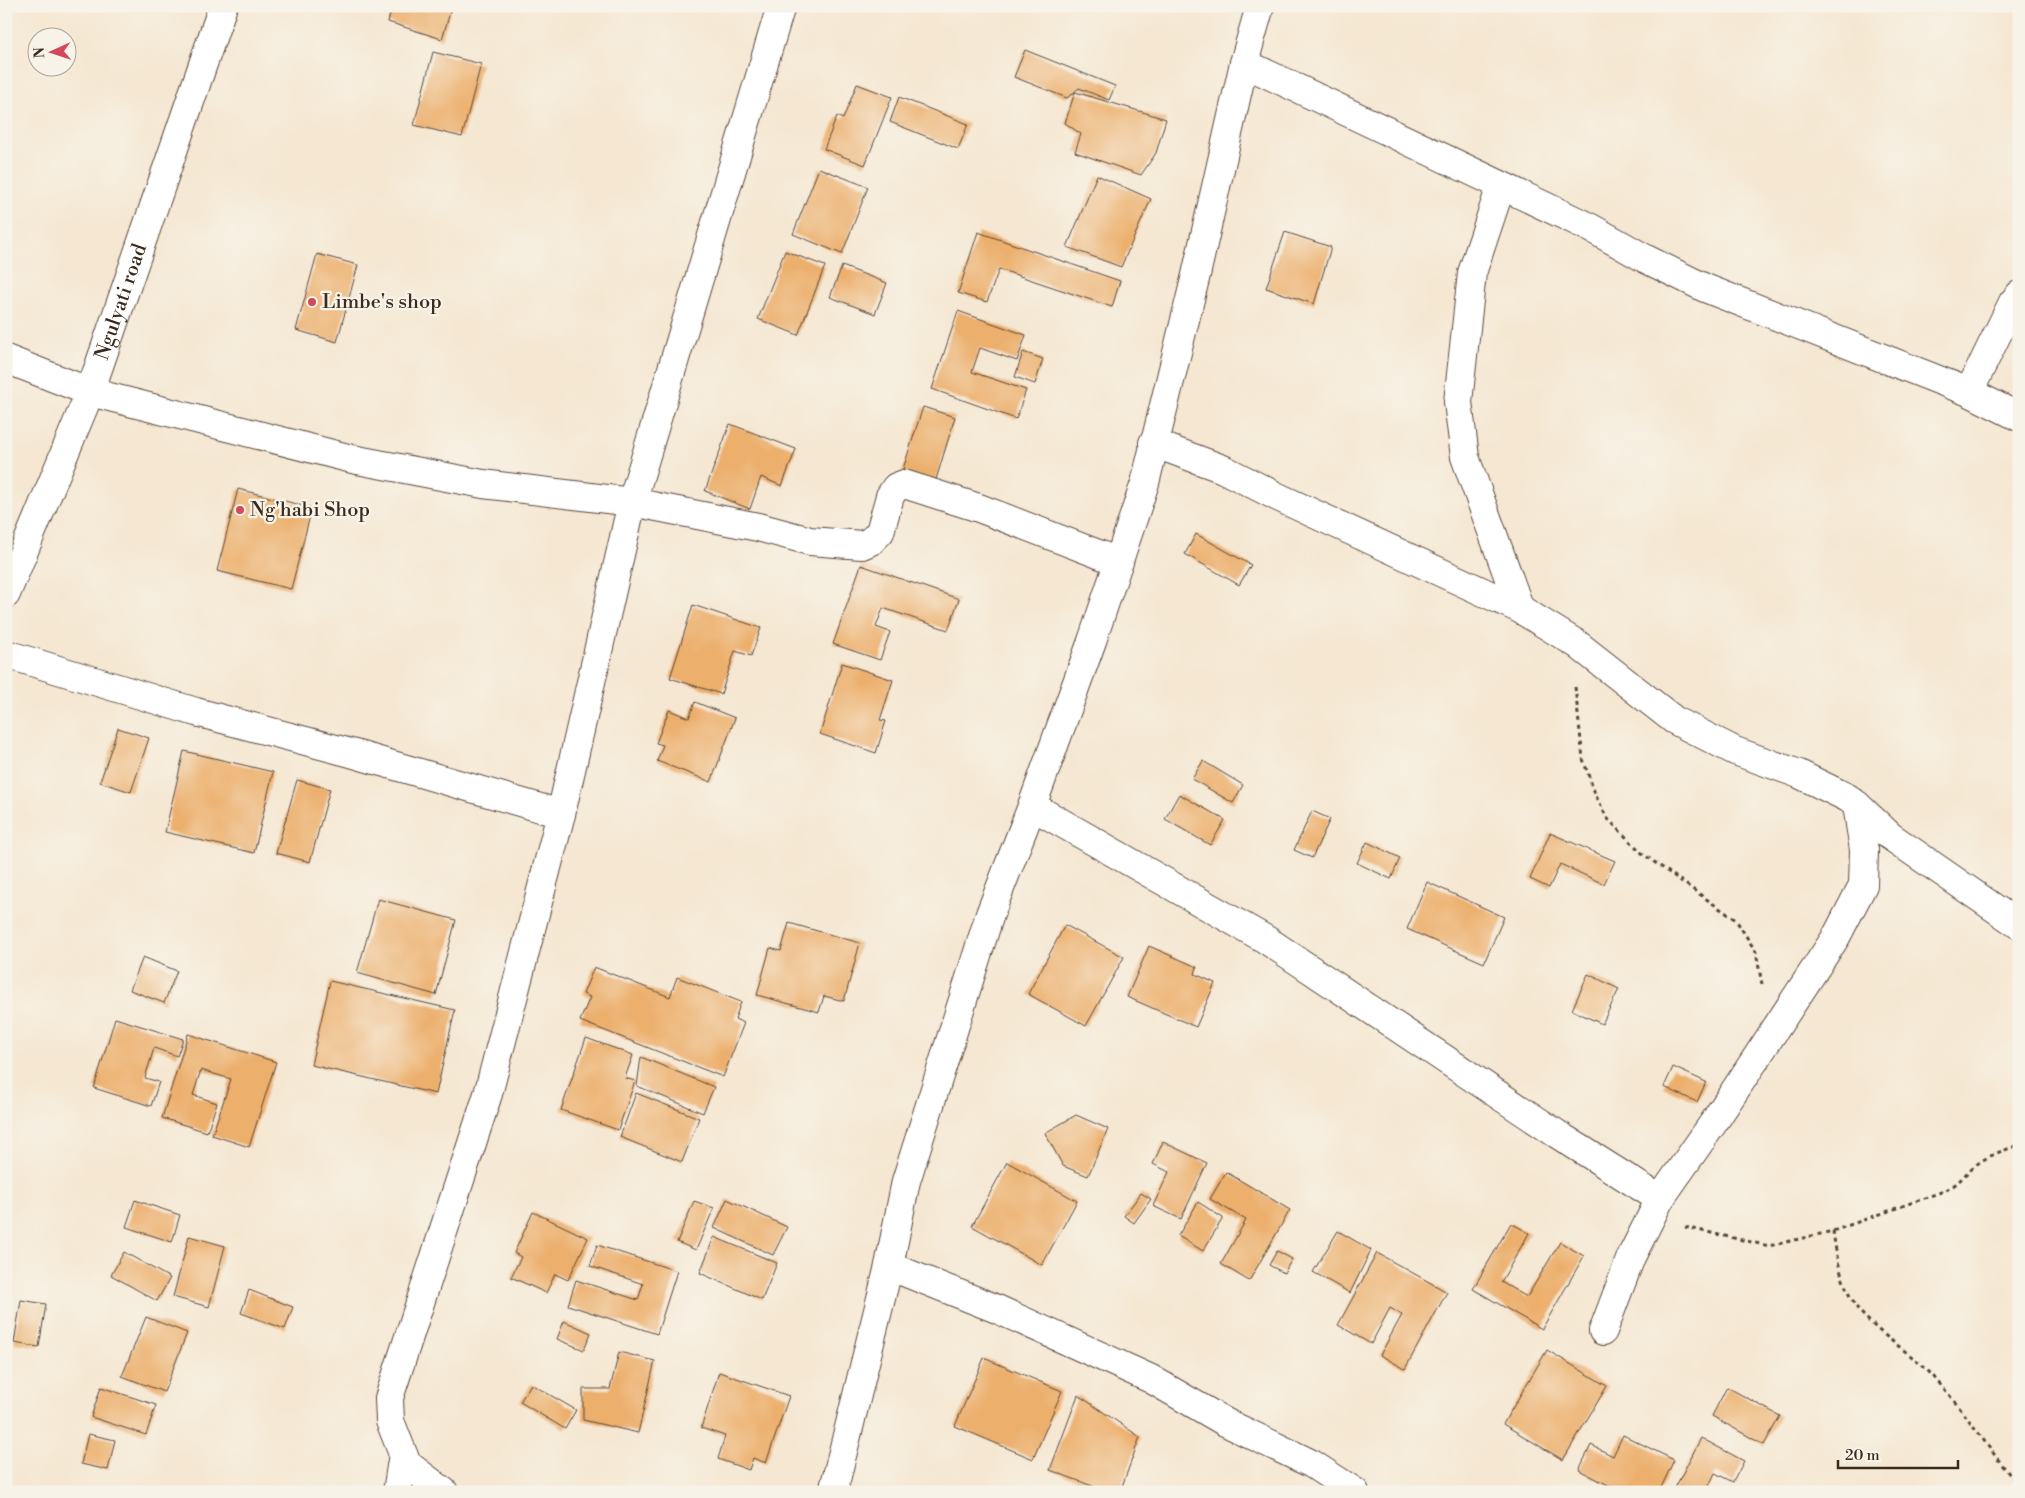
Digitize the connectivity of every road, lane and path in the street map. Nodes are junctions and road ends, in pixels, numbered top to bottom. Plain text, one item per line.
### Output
1 (223, 6) edge
2 (781, 6) edge
3 (1260, 6) edge
4 (1244, 63) junction
5 (1501, 186) junction
6 (2019, 295) edge
7 (6, 359) edge
8 (90, 392) junction
9 (1969, 392) junction
10 (2019, 418) edge
11 (1153, 443) junction
12 (632, 502) junction
13 (1119, 562) junction
14 (6, 594) edge
15 (1520, 610) junction
16 (1576, 644) junction
17 (6, 654) edge
18 (1857, 805) junction
19 (1032, 806) junction
20 (561, 814) junction
21 (2019, 925) edge
22 (1772, 1033) junction
23 (2019, 1145) edge
24 (1655, 1209) junction
25 (1833, 1231) junction
26 (889, 1266) junction
27 (1603, 1331) dead end
28 (403, 1454) junction
29 (2019, 1486) edge
30 (397, 1492) edge
31 (444, 1492) edge
32 (833, 1492) edge
33 (1355, 1492) edge

1 - 8 street, Ngulyati road
2 - 12 street
3 - 4 street
4 - 5 street
4 - 11 street
5 - 9 street
5 - 15 street
6 - 9 street
7 - 8 street
8 - 12 street
8 - 14 street, Ngulyati road
9 - 10 street
11 - 13 street
11 - 15 street
12 - 13 street
12 - 20 street
13 - 19 street
15 - 16 street
16 - 18 street
16 - 22 path
17 - 20 street
18 - 21 street
18 - 22 street
19 - 24 street
19 - 26 street
20 - 28 street
22 - 24 street
23 - 25 path
24 - 25 path
24 - 27 street
25 - 29 path
26 - 32 street
26 - 33 street
28 - 30 street
28 - 31 street

